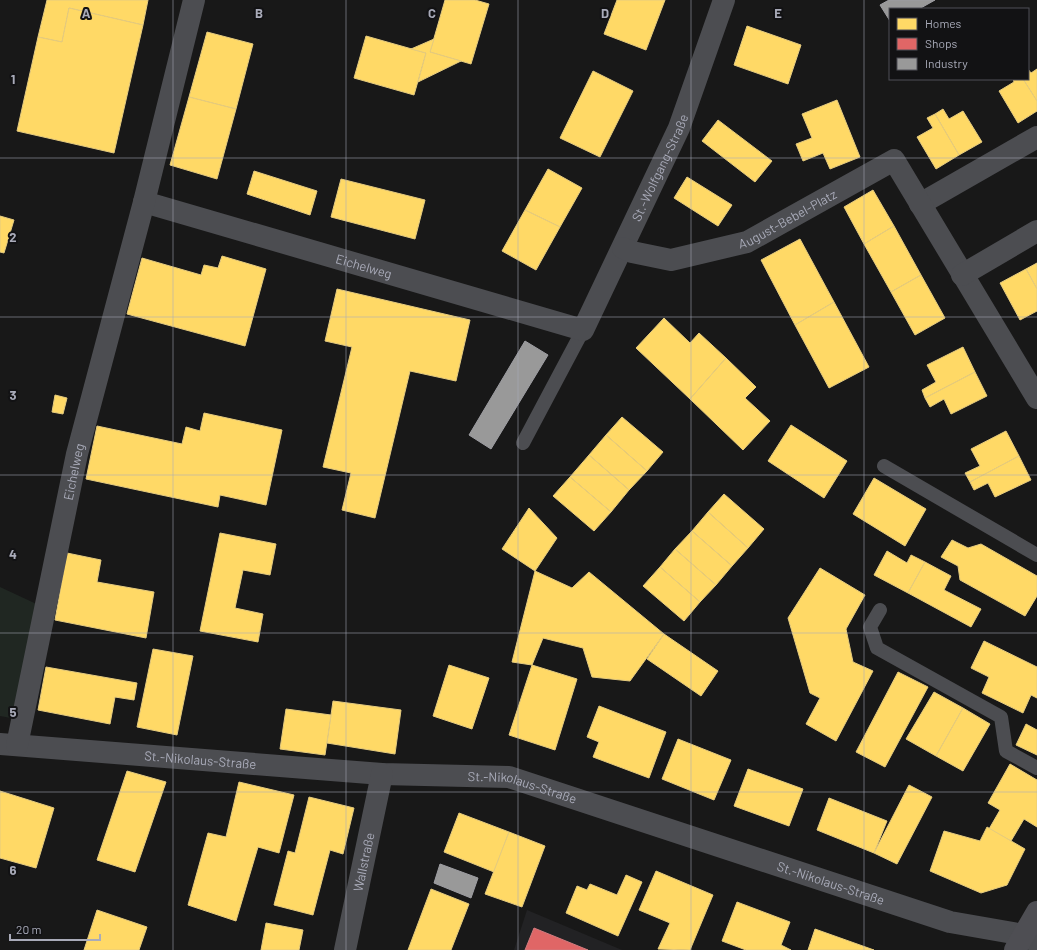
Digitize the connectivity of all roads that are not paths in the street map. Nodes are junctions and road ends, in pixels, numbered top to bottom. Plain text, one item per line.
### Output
1 (194, 0) edge
2 (724, 0) edge
3 (1037, 137) edge
4 (144, 202) junction
5 (920, 204) junction
6 (1037, 231) edge
7 (623, 248) junction
8 (962, 275) junction
9 (584, 330) junction
10 (1037, 398) edge
11 (523, 443) dead end
12 (884, 466) dead end
13 (1037, 554) edge
14 (880, 610) dead end
15 (9, 745) edge
16 (1037, 768) edge
17 (382, 774) junction
18 (1037, 912) edge
19 (1025, 942) edge
20 (345, 950) edge

1 - 4 street, Eichelweg
2 - 7 street, St.-Wolfgang-Straße
3 - 5 street
4 - 9 street, Eichelweg
4 - 15 street, Eichelweg
5 - 7 street, August-Bebel-Platz
5 - 8 street, August-Bebel-Platz
6 - 8 street
7 - 9 street, St.-Wolfgang-Straße
8 - 10 street, August-Bebel-Platz
9 - 11 lane
12 - 13 lane
14 - 16 lane
15 - 17 street, St.-Nikolaus-Straße
17 - 19 street, St.-Nikolaus-Straße
17 - 20 street, Wallstraße
18 - 19 main road

